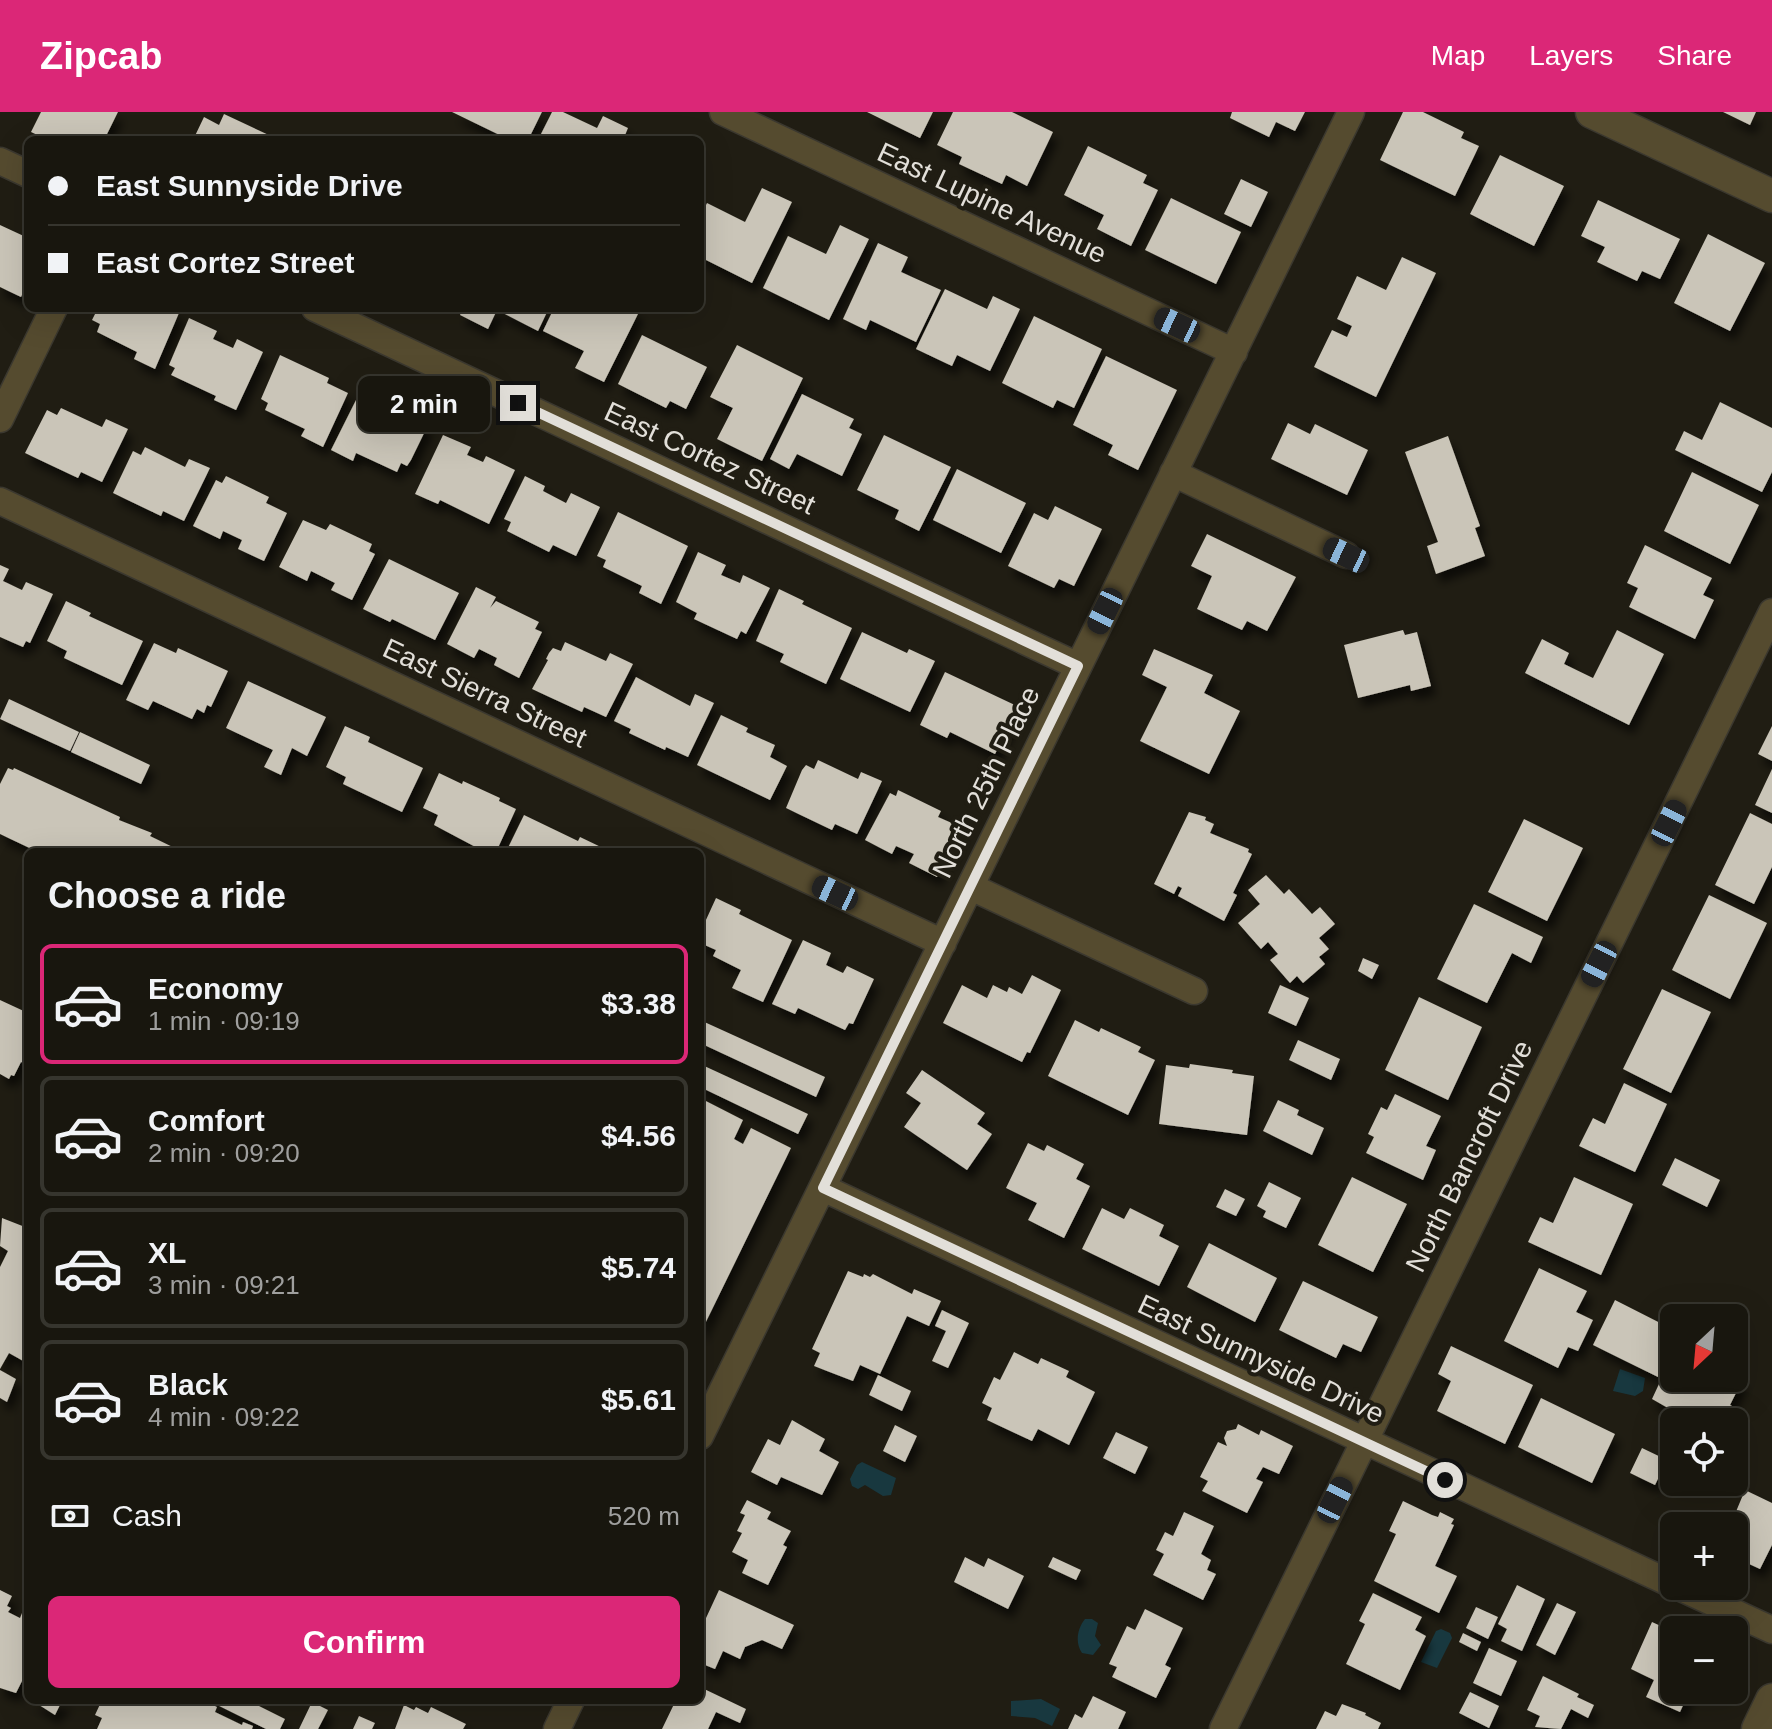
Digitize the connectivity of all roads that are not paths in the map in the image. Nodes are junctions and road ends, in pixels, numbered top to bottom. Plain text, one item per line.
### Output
1 (723, 112) edge
2 (1351, 112) edge
3 (1592, 112) edge
4 (0, 161) edge
5 (24, 172) edge
6 (1772, 196) edge
7 (52, 312) edge
8 (324, 312) edge
9 (1234, 352) junction
10 (0, 419) edge
11 (1173, 473) junction
12 (0, 501) edge
13 (1346, 555) dead end
14 (1772, 612) edge
15 (1078, 666) junction
16 (971, 887) junction
17 (943, 943) junction
18 (1194, 991) dead end
19 (823, 1188) junction
20 (704, 1428) edge
21 (1363, 1442) junction
22 (1660, 1578) edge
23 (1707, 1600) edge
24 (1772, 1630) edge
25 (1772, 1700) edge
26 (569, 1704) edge
27 (557, 1729) edge
28 (1223, 1729) edge
29 (1758, 1729) edge

1 - 9 street, East Lupine Avenue
2 - 9 street, North 25th Place
3 - 6 street
4 - 5 street
7 - 10 street
8 - 15 street, East Cortez Street
9 - 11 street, North 25th Place
11 - 13 street
11 - 15 street, North 25th Place
12 - 17 street, East Sierra Street
14 - 21 street, North Bancroft Drive
15 - 16 street, North 25th Place
16 - 17 street, North 25th Place
16 - 18 street
17 - 19 street, North 25th Place
19 - 20 street, North 25th Place
19 - 21 street, East Sunnyside Drive
21 - 22 street, East Sunnyside Drive
21 - 28 street, North Bancroft Drive
23 - 24 street, East Sunnyside Drive
25 - 29 street
26 - 27 street

